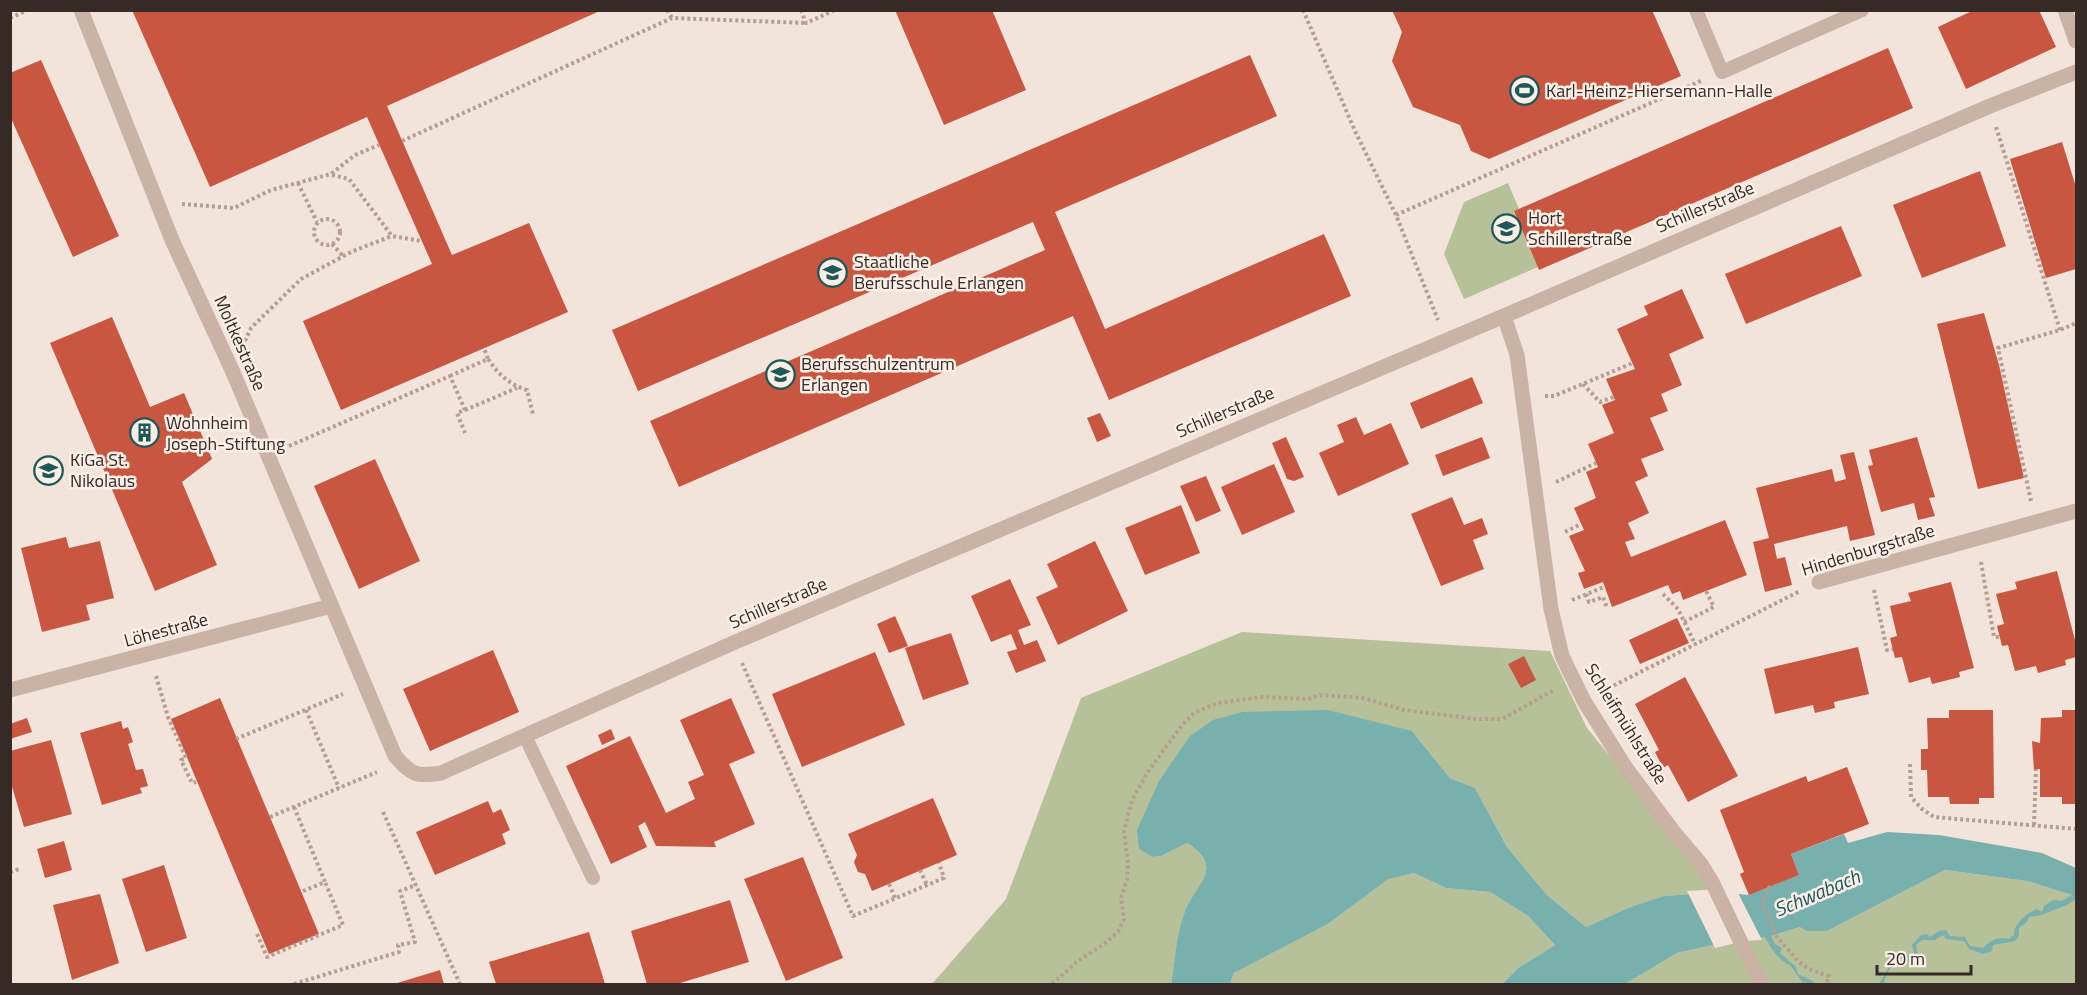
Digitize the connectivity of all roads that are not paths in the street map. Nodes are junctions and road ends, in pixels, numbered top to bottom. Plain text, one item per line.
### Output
1 (81, 10) edge
2 (1695, 10) edge
3 (1862, 10) edge
4 (2065, 10) edge
5 (2076, 40) edge
6 (2076, 72) edge
7 (1504, 316) junction
8 (2076, 511) edge
9 (1819, 582) road end
10 (331, 606) junction
11 (10, 690) edge
12 (525, 736) junction
13 (398, 759) joint
14 (593, 878) dead end
15 (1761, 984) edge

1 - 10 street, Moltkestraße
2 - 3 lane
4 - 5 street
6 - 7 street, Schillerstraße
7 - 12 street, Schillerstraße
7 - 15 street, Schleifmühlstraße
8 - 9 street, Hindenburgstraße
10 - 11 street, Löhestraße
10 - 13 street, Moltkestraße
12 - 13 street, Schillerstraße
12 - 14 lane

